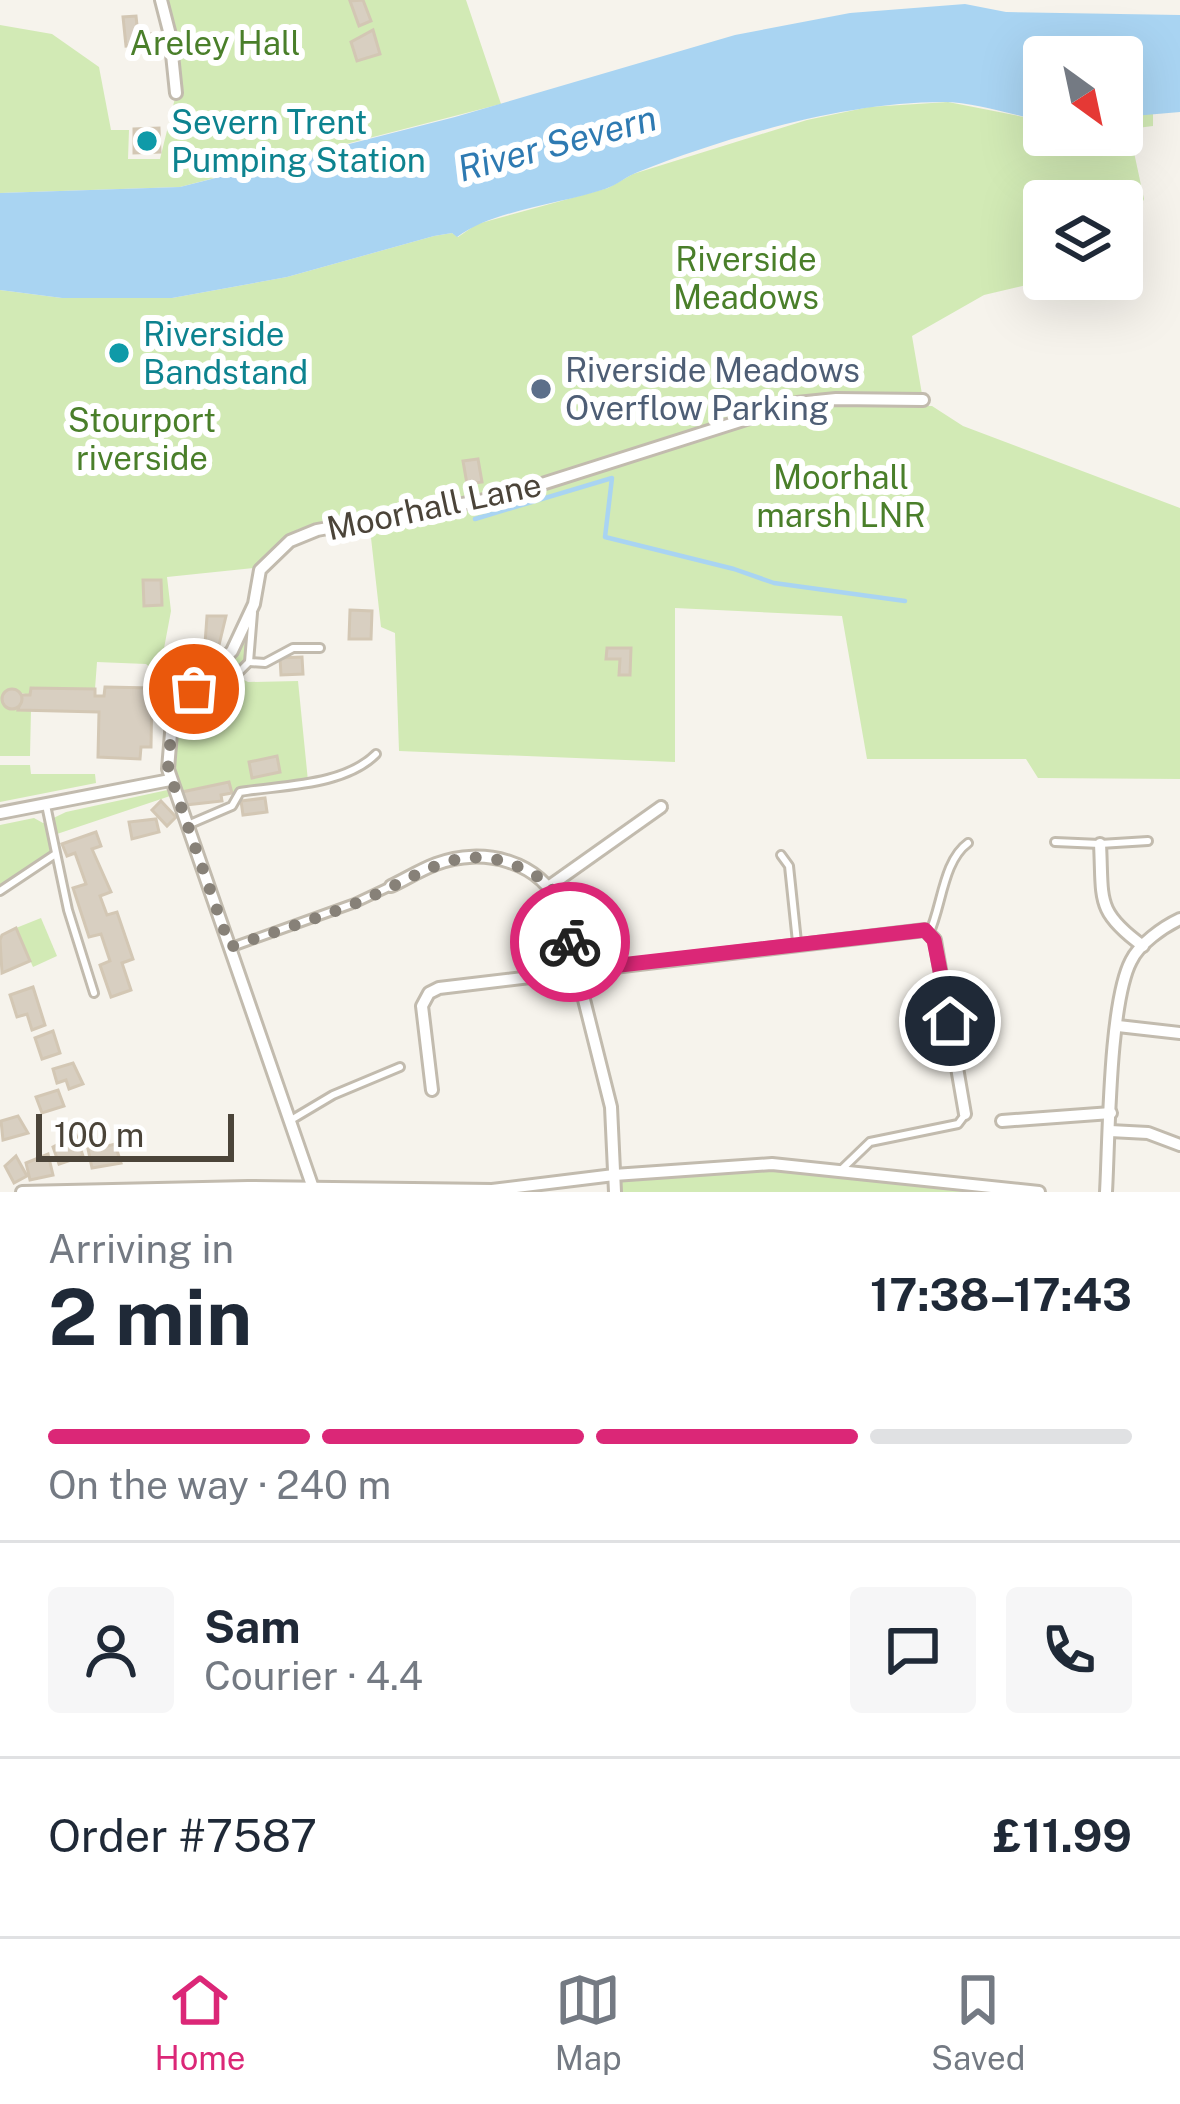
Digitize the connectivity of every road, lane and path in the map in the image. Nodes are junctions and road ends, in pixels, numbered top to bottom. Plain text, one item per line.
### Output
1 (161, 0) edge
2 (176, 93) dead end
3 (923, 400) dead end
4 (254, 604) junction
5 (320, 648) dead end
6 (249, 662) junction
7 (207, 679) junction
8 (376, 754) dead end
9 (170, 780) junction
10 (46, 805) junction
11 (661, 808) dead end
12 (0, 813) edge
13 (187, 826) junction
14 (1148, 841) dead end
15 (1055, 842) dead end
16 (968, 843) dead end
17 (1100, 844) junction
18 (54, 855) junction
19 (781, 855) dead end
20 (551, 885) junction
21 (391, 886) joint
22 (0, 892) edge
23 (1180, 920) edge
24 (929, 934) junction
25 (798, 946) junction
26 (1143, 946) junction
27 (230, 947) junction
28 (577, 970) junction
29 (94, 993) dead end
30 (1118, 1026) junction
31 (1180, 1033) edge
32 (400, 1067) dead end
33 (432, 1090) dead end
34 (1111, 1113) junction
35 (965, 1114) joint
36 (291, 1120) junction
37 (1002, 1121) dead end
38 (1110, 1131) junction
39 (1180, 1145) edge
40 (841, 1170) junction
41 (614, 1174) junction
42 (313, 1188) junction
43 (248, 1190) edge
44 (22, 1192) edge
45 (615, 1192) edge
46 (1039, 1192) edge
47 (1106, 1192) edge

1 - 2 street
3 - 4 street, Moorhall Lane
4 - 6 lane
4 - 7 street, Moorhall Lane
5 - 6 lane
6 - 7 lane
7 - 9 street, Moorhall Lane
8 - 13 lane
9 - 10 street
9 - 13 street, Moorhall Lane
10 - 12 street
10 - 18 lane
11 - 20 street
13 - 27 street, Moorhall Lane
14 - 17 lane
15 - 17 lane
16 - 24 lane
17 - 26 street
18 - 22 lane
18 - 29 lane
19 - 25 lane
20 - 21 street
20 - 28 street
21 - 27 lane
23 - 26 street
24 - 25 street
24 - 35 street
25 - 28 street
26 - 30 street
27 - 36 street, Moorhall Lane
28 - 33 street
28 - 41 street
30 - 31 street
30 - 34 street
32 - 36 lane
34 - 37 street
34 - 38 street
35 - 40 lane
36 - 42 street, Moorhall Lane
38 - 39 street
38 - 47 street
40 - 41 street
40 - 46 street
41 - 42 street
41 - 45 street
42 - 43 street
43 - 44 street

